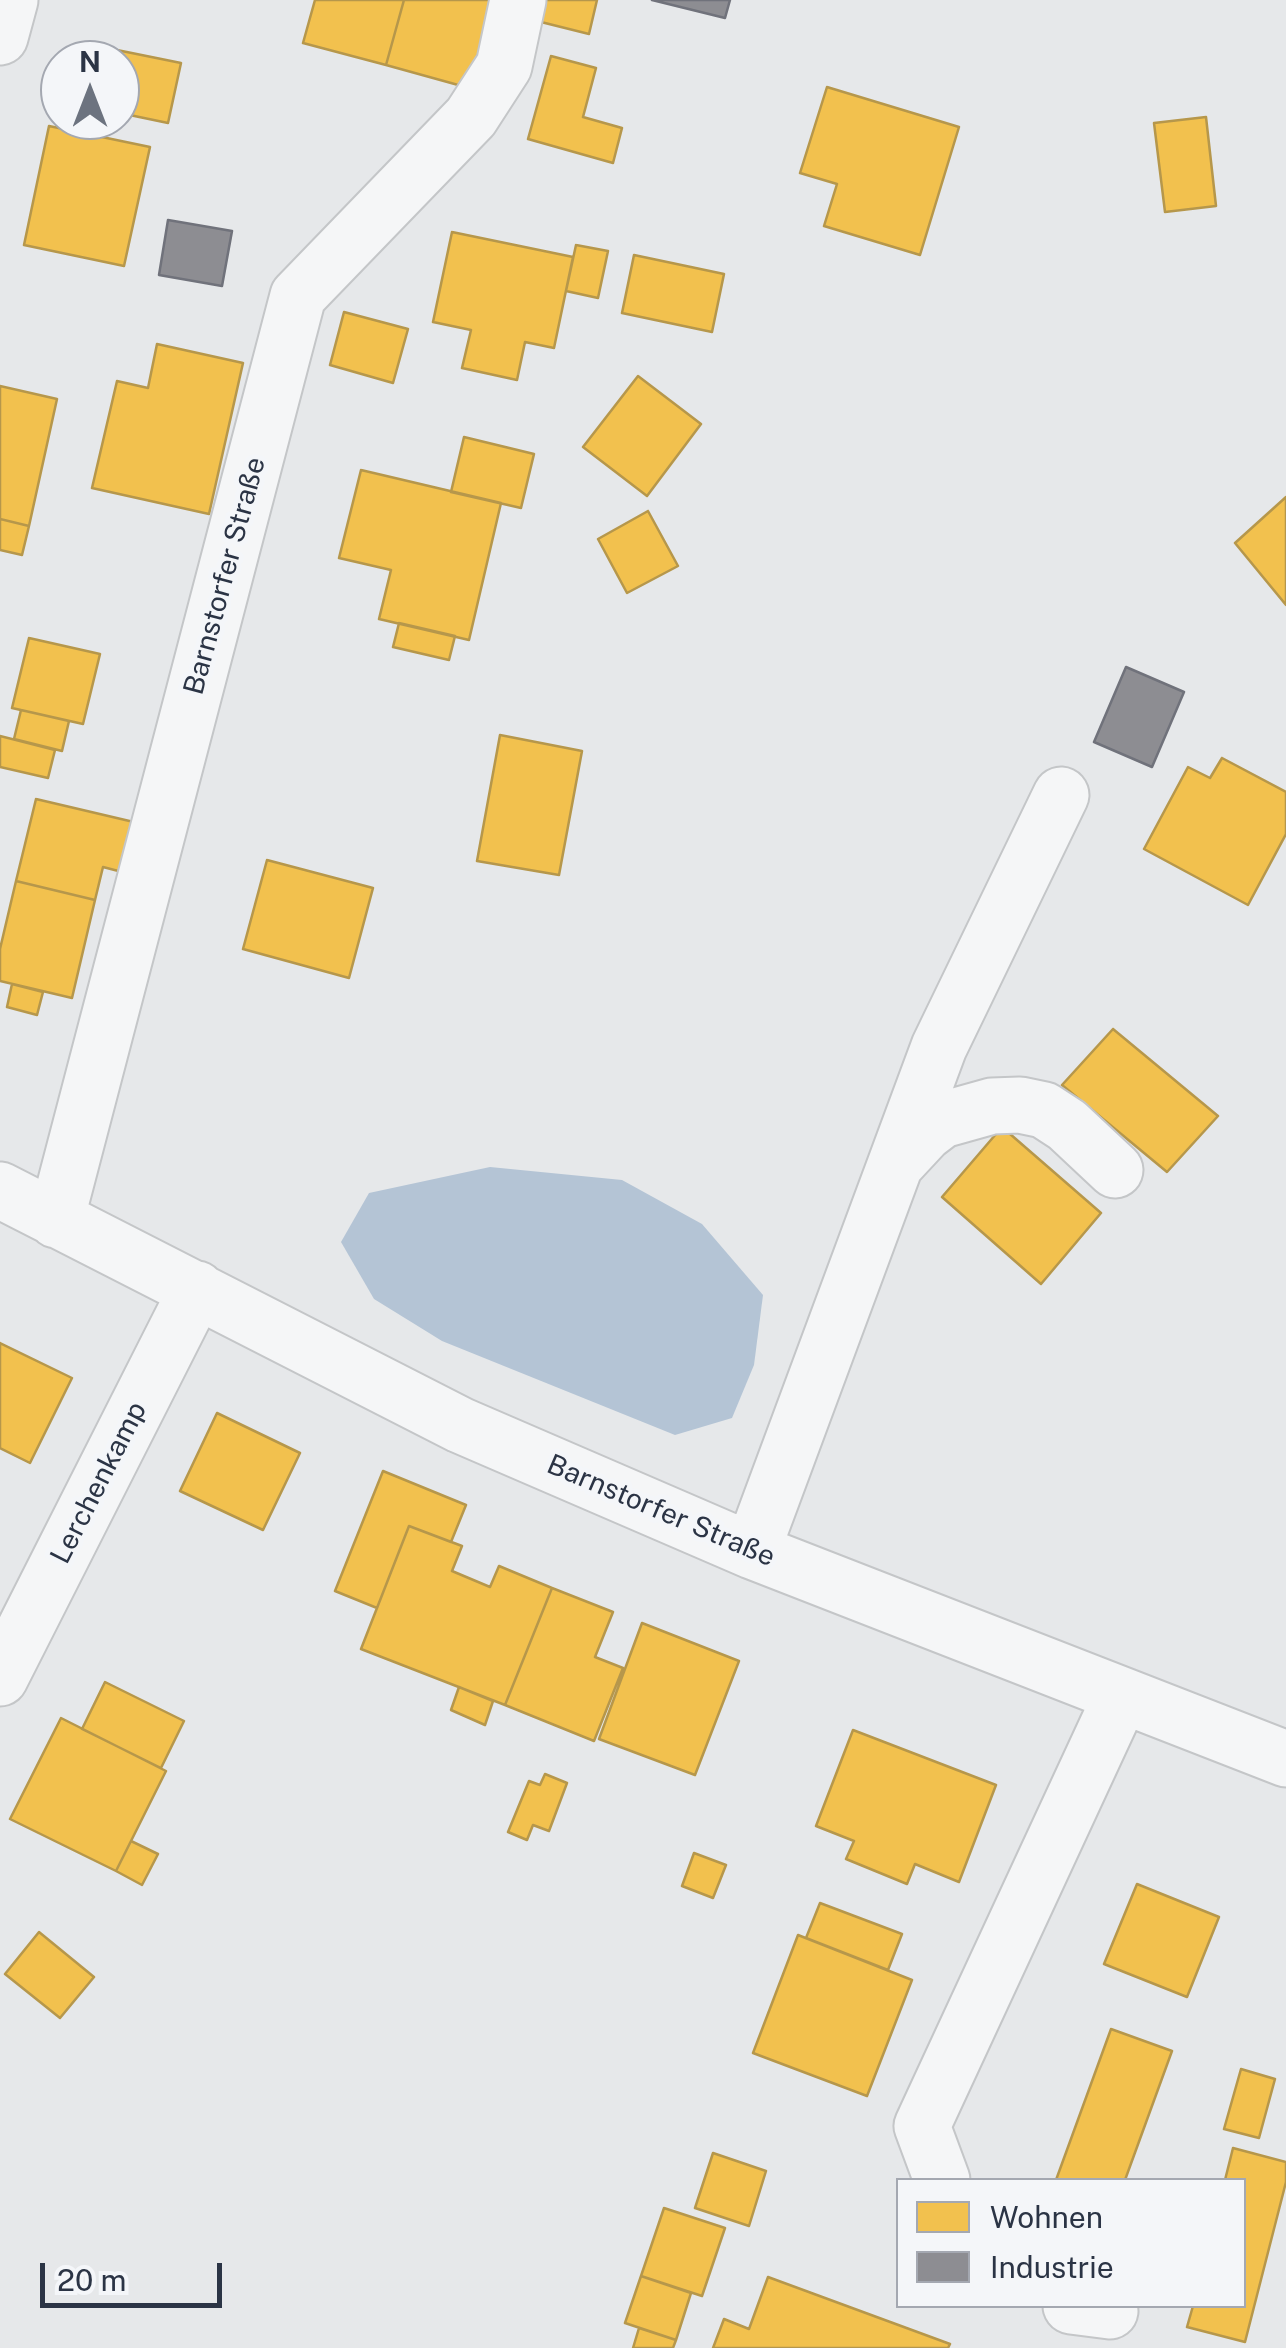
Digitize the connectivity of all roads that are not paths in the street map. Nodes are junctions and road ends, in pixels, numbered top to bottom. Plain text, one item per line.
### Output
1 (10, 0) edge
2 (518, 0) edge
3 (0, 37) edge
4 (1062, 795) dead end
5 (896, 1164) junction
6 (1115, 1170) dead end
7 (0, 1190) edge
8 (56, 1220) junction
9 (197, 1289) junction
10 (752, 1551) junction
11 (0, 1678) edge
12 (1119, 1695) junction
13 (1286, 1759) edge
14 (941, 2178) edge

1 - 3 street
2 - 8 street, Barnstorfer Straße
4 - 5 street
5 - 6 street
5 - 10 street
7 - 8 street, Barnstorfer Straße
8 - 9 street, Barnstorfer Straße
9 - 10 street, Barnstorfer Straße
9 - 11 street, Lerchenkamp
10 - 12 street, Barnstorfer Straße
12 - 13 street, Barnstorfer Straße
12 - 14 street

